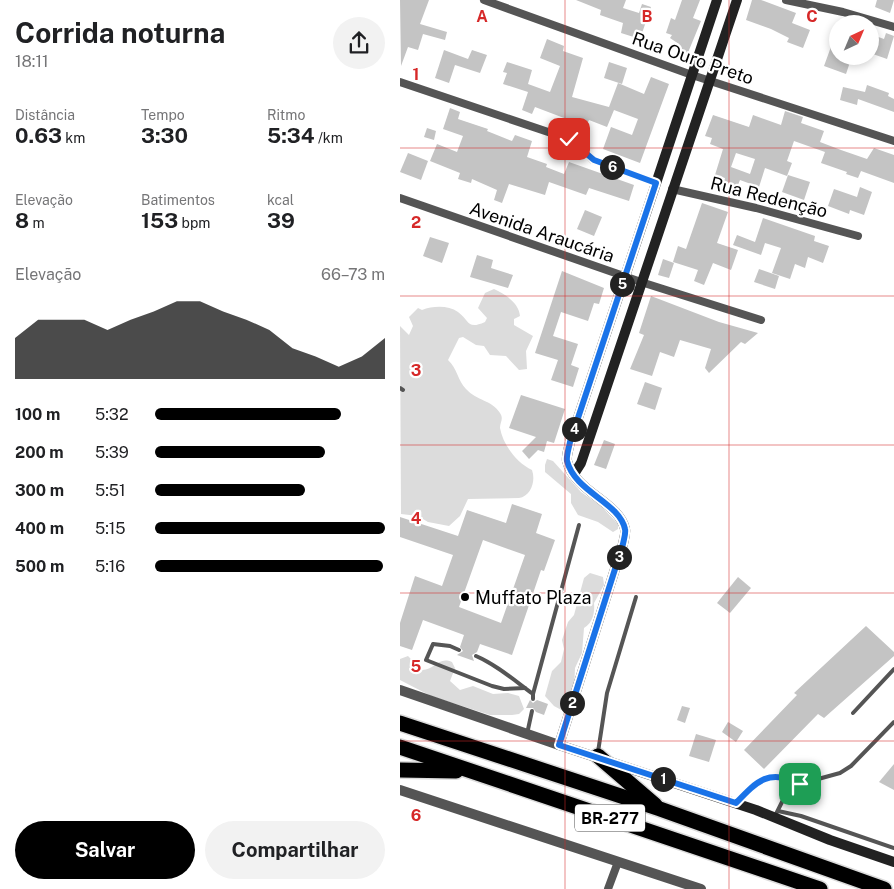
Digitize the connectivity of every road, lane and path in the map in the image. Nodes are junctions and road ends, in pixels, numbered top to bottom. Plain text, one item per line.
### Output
1 (484, 0) edge
2 (717, 0) edge
3 (737, 0) edge
4 (786, 0) edge
5 (894, 27) edge
6 (692, 75) junction
7 (708, 80) junction
8 (400, 82) edge
9 (894, 141) edge
10 (665, 159) junction
11 (681, 165) junction
12 (656, 183) junction
13 (672, 188) junction
14 (400, 198) edge
15 (858, 236) dead end
16 (625, 276) junction
17 (641, 282) junction
18 (761, 320) dead end
19 (574, 474) junction
20 (579, 525) dead end
21 (636, 597) dead end
22 (459, 650) dead end
23 (476, 656) dead end
24 (894, 669) edge
25 (525, 688) junction
26 (400, 690) edge
27 (532, 711) dead end
28 (853, 713) dead end
29 (894, 722) edge
30 (400, 723) edge
31 (527, 734) junction
32 (559, 745) junction
33 (400, 748) edge
34 (598, 756) junction
35 (400, 770) edge
36 (472, 771) junction
37 (800, 784) junction
38 (400, 790) edge
39 (736, 803) junction
40 (660, 809) junction
41 (776, 814) junction
42 (894, 848) edge
43 (618, 862) junction
44 (894, 862) edge
45 (813, 888) edge
46 (608, 889) edge
47 (701, 889) edge
48 (884, 889) edge

1 - 6 street, Rua Ouro Preto
2 - 6 main road
3 - 7 main road
4 - 5 street
6 - 7 street, Rua Ouro Preto
6 - 10 main road
7 - 9 street, Rua Ouro Preto
7 - 11 main road
8 - 12 street
10 - 11 main road
10 - 12 main road
11 - 13 main road
12 - 16 main road
13 - 15 street, Rua Redenção
13 - 17 main road
14 - 16 street, Avenida Araucária
16 - 17 street, Avenida Araucária
16 - 19 main road
17 - 18 street, Avenida Araucária
17 - 19 main road
19 - 32 main road
20 - 25 lane
21 - 34 lane
22 - 25 lane
23 - 25 lane
24 - 28 lane
26 - 31 street
27 - 31 lane
29 - 37 lane
30 - 40 highway, BR-277
31 - 32 street
32 - 34 main road
33 - 36 highway, BR-277
34 - 39 main road
34 - 40 highway
35 - 36 highway
36 - 45 highway, BR-277
37 - 39 lane
37 - 41 lane
38 - 43 street
39 - 41 main road
40 - 48 highway, BR-277
41 - 42 lane
41 - 44 main road
43 - 46 street
43 - 47 street

